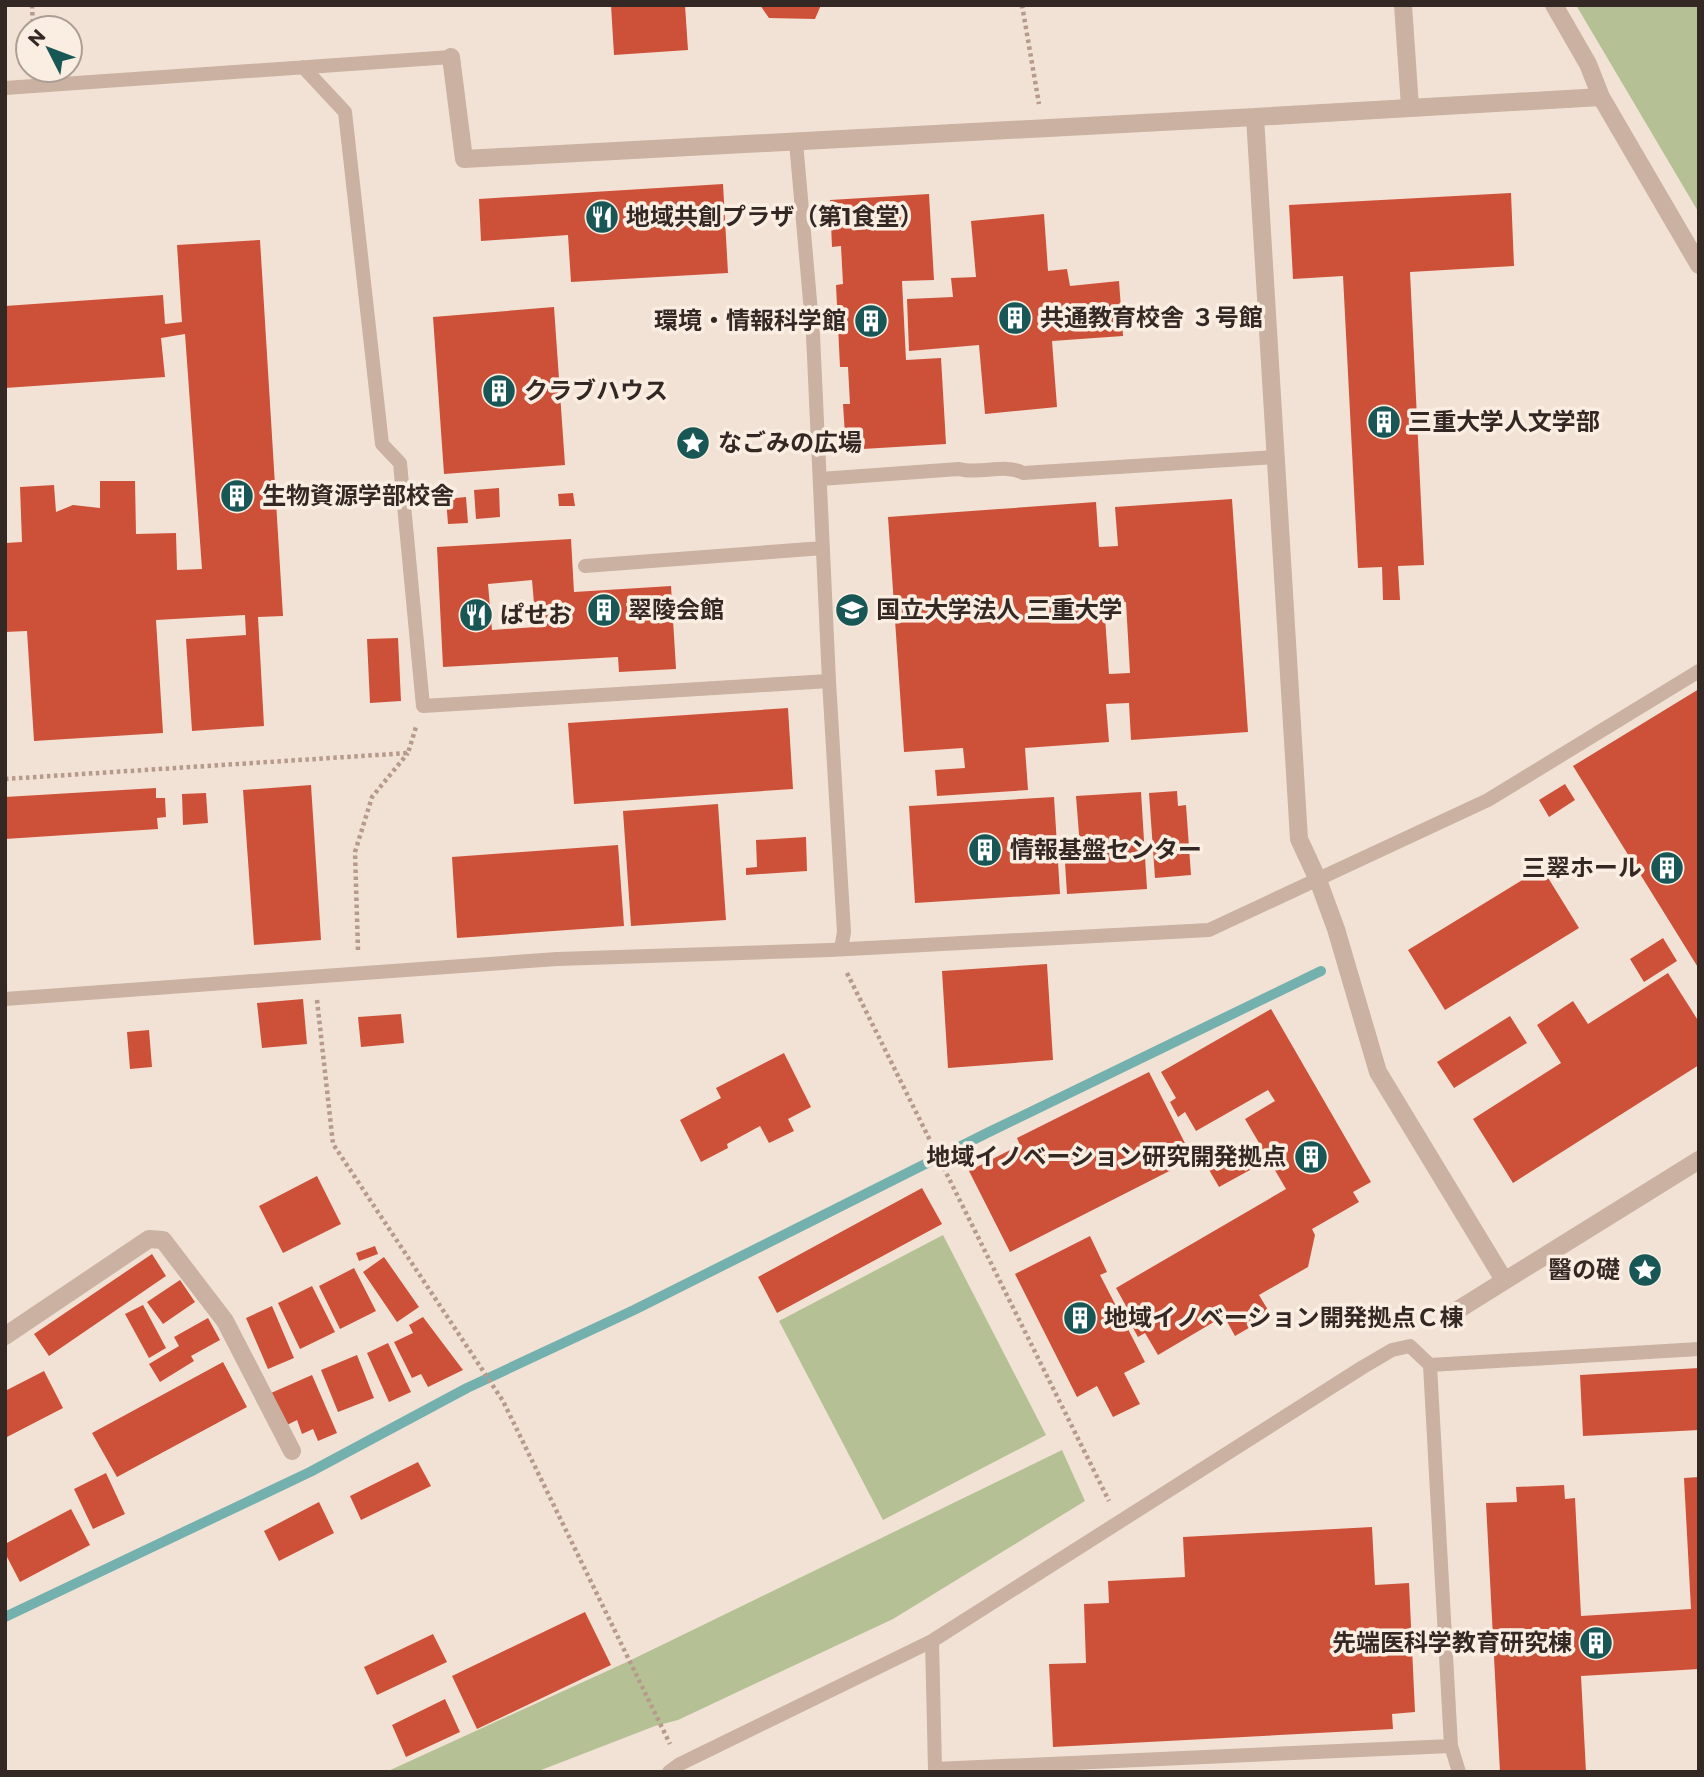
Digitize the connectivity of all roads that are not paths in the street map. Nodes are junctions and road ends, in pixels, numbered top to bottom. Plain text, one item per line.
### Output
1 (1403, 5) edge
2 (1554, 5) edge
3 (451, 57) joint
4 (303, 68) junction
5 (5, 88) edge
6 (1601, 97) junction
7 (1410, 107) junction
8 (1255, 117) junction
9 (796, 142) junction
10 (1699, 265) edge
11 (1276, 457) junction
12 (820, 479) junction
13 (823, 548) junction
14 (585, 566) dead end
15 (1699, 671) edge
16 (828, 681) junction
17 (1318, 880) junction
18 (841, 949) junction
19 (5, 999) edge
20 (1699, 1160) edge
21 (1504, 1280) junction
22 (1448, 1316) dead end
23 (5, 1336) edge
24 (1699, 1349) edge
25 (1430, 1365) junction
26 (292, 1451) dead end
27 (932, 1641) junction
28 (1451, 1746) junction
29 (1139, 1766) edge
30 (674, 1768) edge
31 (936, 1770) edge
32 (1459, 1772) edge

1 - 7 street
2 - 6 street
3 - 4 lane
3 - 9 street
4 - 5 lane
4 - 16 lane
6 - 7 street
6 - 10 street
7 - 8 street
8 - 9 street
8 - 11 street
9 - 12 lane
11 - 12 lane
11 - 17 street
12 - 13 lane
13 - 14 lane
13 - 16 lane
15 - 17 lane
16 - 18 lane
17 - 18 lane
17 - 21 street
18 - 19 lane
20 - 21 street
21 - 22 street
23 - 26 street
24 - 25 lane
25 - 27 lane
25 - 28 lane
27 - 30 lane
27 - 31 lane
28 - 29 lane
28 - 32 lane
29 - 31 lane

